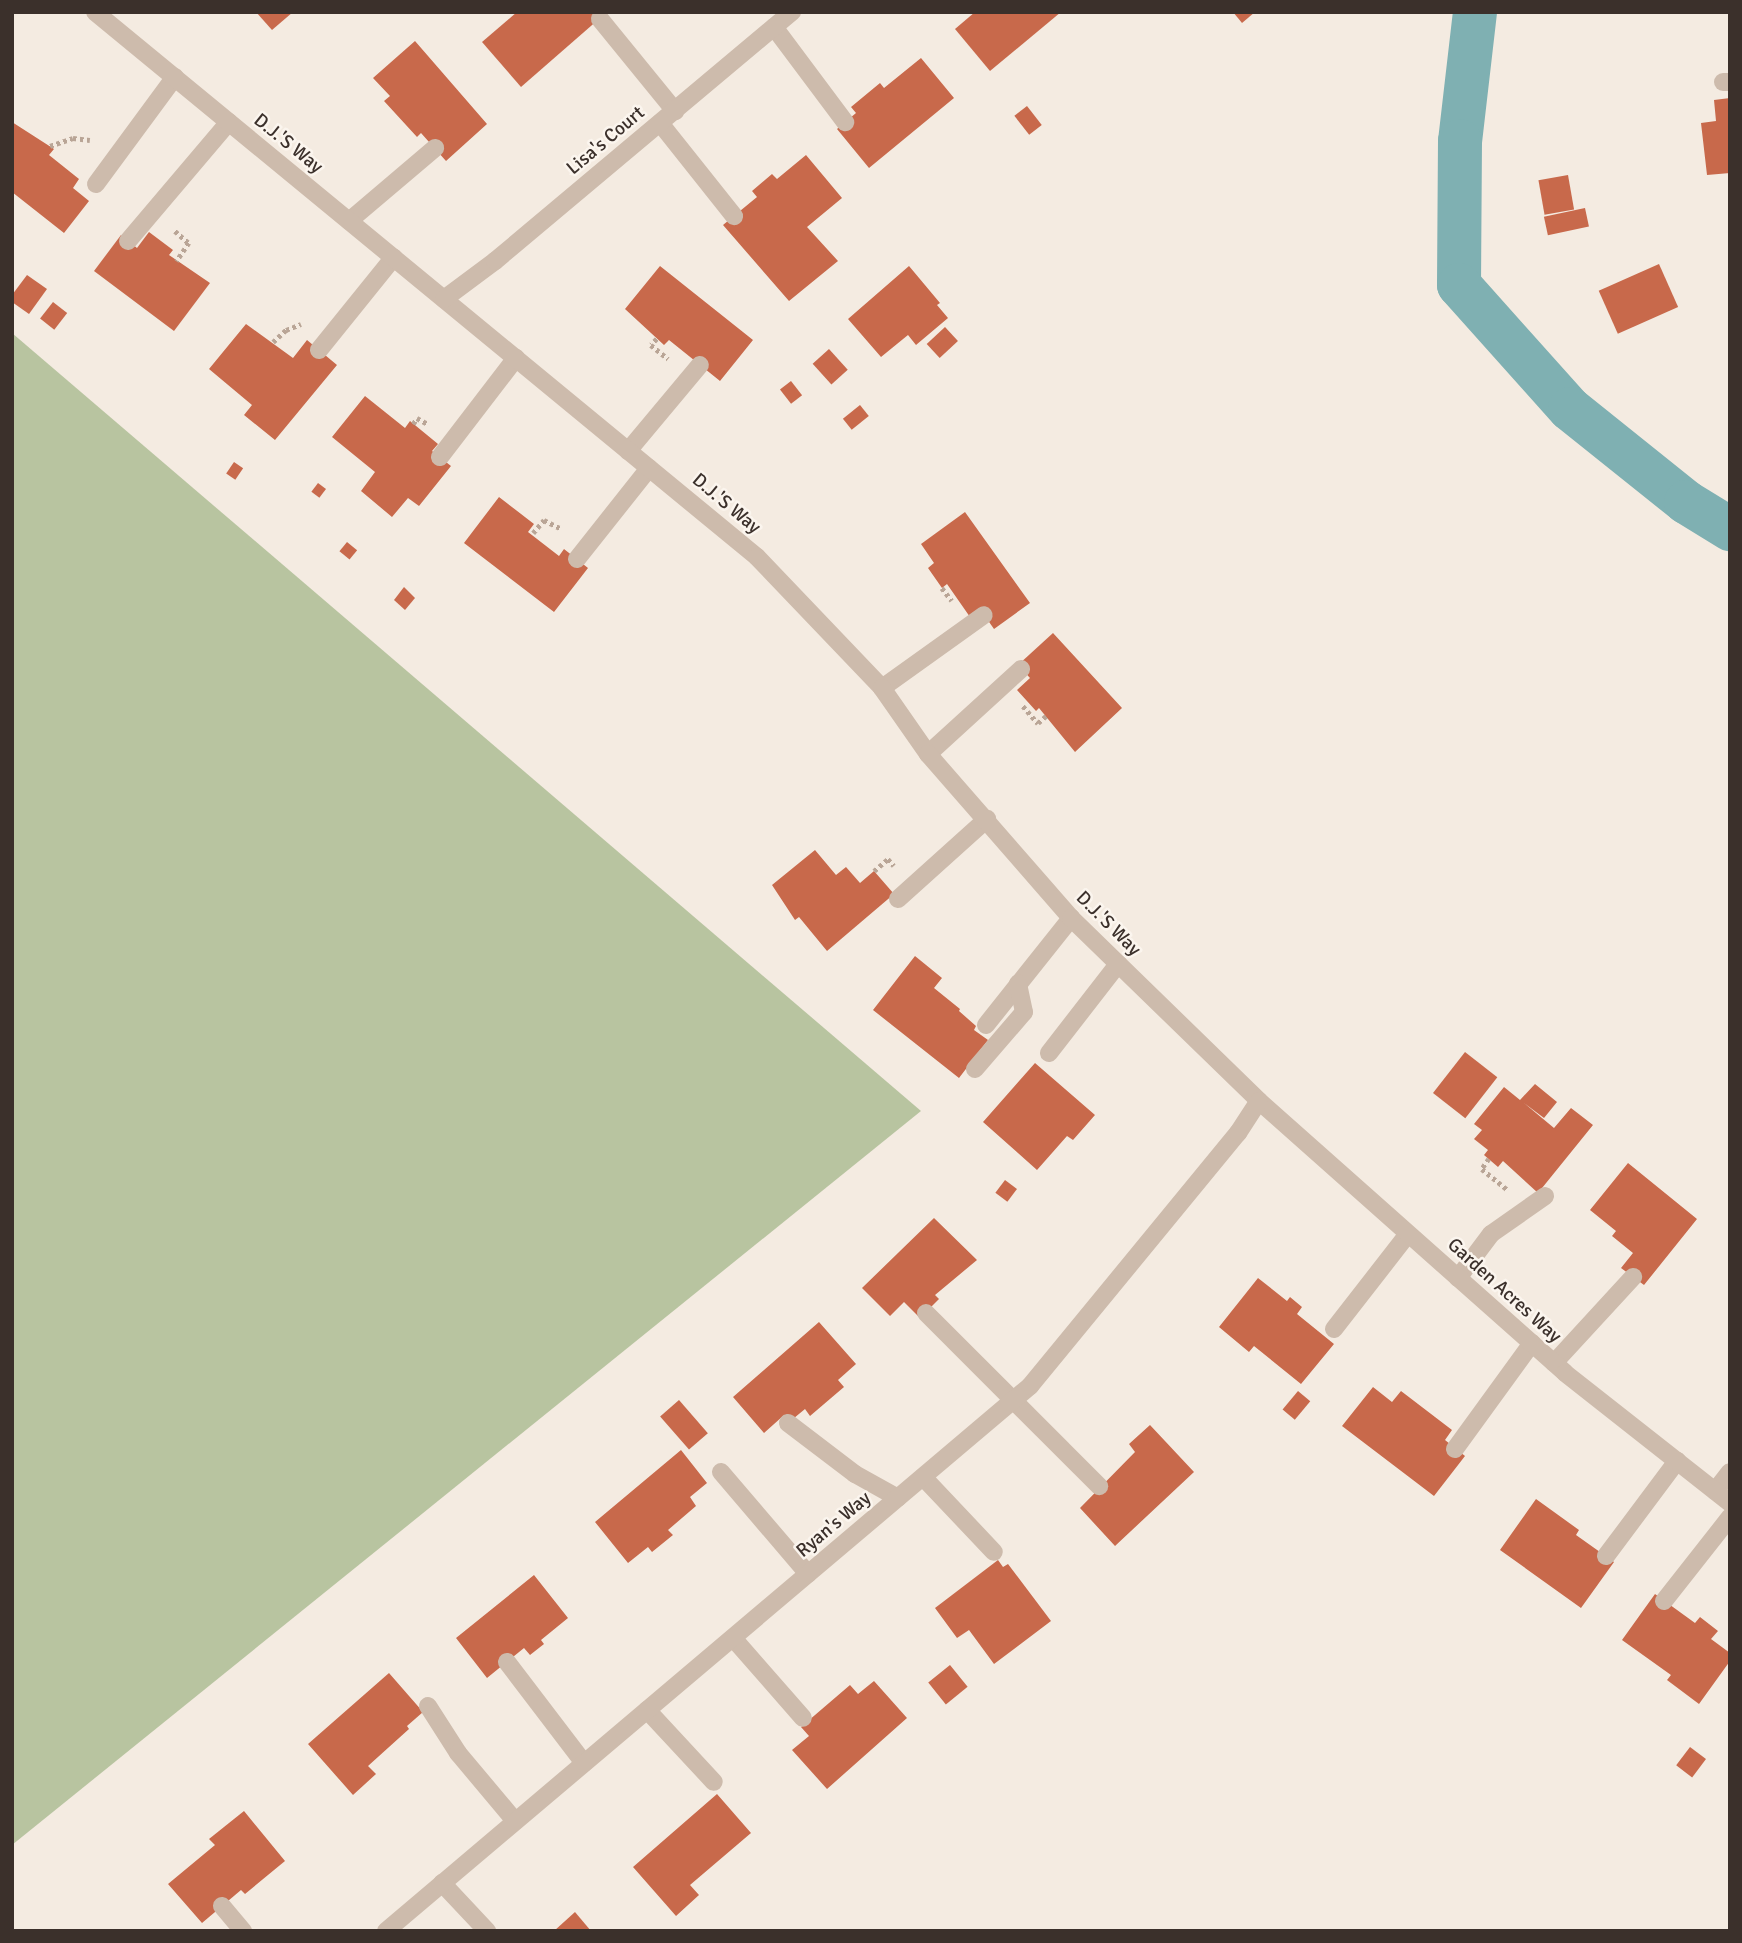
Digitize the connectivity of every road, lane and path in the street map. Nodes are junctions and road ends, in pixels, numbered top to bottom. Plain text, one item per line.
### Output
1 (95, 12) edge
2 (792, 12) edge
3 (600, 19) dead end
4 (774, 27) junction
5 (175, 77) junction
6 (675, 111) junction
7 (229, 122) junction
8 (845, 122) dead end
9 (660, 123) junction
10 (435, 148) dead end
11 (96, 184) dead end
12 (734, 216) dead end
13 (349, 221) junction
14 (128, 241) dead end
15 (394, 257) junction
16 (444, 299) junction
17 (319, 350) dead end
18 (516, 358) junction
19 (700, 365) dead end
20 (628, 451) junction
21 (440, 457) dead end
22 (649, 468) junction
23 (576, 559) dead end
24 (984, 615) dead end
25 (1021, 668) dead end
26 (882, 688) junction
27 (928, 754) junction
28 (987, 819) junction
29 (898, 899) dead end
30 (1071, 918) junction
31 (1118, 964) junction
32 (1018, 984) junction
33 (986, 1025) dead end
34 (1049, 1053) dead end
35 (975, 1069) dead end
36 (1259, 1101) junction
37 (1489, 1159) dead end
38 (1545, 1196) dead end
39 (1530, 1207) junction
40 (1408, 1234) junction
41 (1633, 1277) dead end
42 (1458, 1278) junction
43 (926, 1313) dead end
44 (1334, 1329) dead end
45 (1532, 1343) junction
46 (1554, 1363) junction
47 (1012, 1400) junction
48 (788, 1423) dead end
49 (1455, 1449) dead end
50 (1677, 1461) junction
51 (722, 1472) dead end
52 (1730, 1472) edge
53 (923, 1477) junction
54 (1099, 1486) dead end
55 (1715, 1491) junction
56 (898, 1498) junction
57 (1730, 1503) edge
58 (1730, 1517) edge
59 (994, 1552) dead end
60 (1606, 1556) dead end
61 (808, 1574) junction
62 (1664, 1601) dead end
63 (733, 1638) junction
64 (507, 1662) dead end
65 (428, 1706) dead end
66 (647, 1710) junction
67 (803, 1717) dead end
68 (584, 1763) junction
69 (714, 1782) dead end
70 (516, 1821) junction
71 (442, 1883) junction
72 (222, 1906) dead end
73 (243, 1931) edge
74 (386, 1931) edge
75 (487, 1931) edge

1 - 5 street, D.J.'S Way
2 - 4 street, Lisa's Court
3 - 6 street
4 - 6 street, Lisa's Court
4 - 8 street
5 - 7 street, D.J.'S Way
5 - 11 street
6 - 9 street, Lisa's Court
7 - 13 street, D.J.'S Way
7 - 14 street
9 - 12 street
9 - 16 street, Lisa's Court
10 - 13 street
13 - 15 street, D.J.'S Way
15 - 16 street, D.J.'S Way
15 - 17 street
16 - 18 street, D.J.'S Way
18 - 20 street, D.J.'S Way
18 - 21 street
19 - 20 street
20 - 22 street, D.J.'S Way
22 - 23 street
22 - 26 street, D.J.'S Way
24 - 26 street
25 - 27 street
26 - 27 street, D.J.'S Way
27 - 28 street, D.J.'S Way
28 - 29 street
28 - 30 street, D.J.'S Way
30 - 31 street, D.J.'S Way
30 - 32 street
31 - 34 street
31 - 36 street, D.J.'S Way
32 - 33 street
32 - 35 street
36 - 40 street, Garden Acres Way
36 - 47 street, Ryan's Way
37 - 39 path
38 - 39 street
39 - 42 street
40 - 42 street, Garden Acres Way
40 - 44 street
41 - 46 street
42 - 45 street, Garden Acres Way
43 - 47 street
45 - 46 street, Garden Acres Way
45 - 49 street
46 - 50 street, Garden Acres Way
47 - 53 street, Ryan's Way
47 - 54 street
48 - 56 street
50 - 55 street, Garden Acres Way
50 - 60 street
51 - 61 street
52 - 55 street
53 - 56 street, Ryan's Way
53 - 59 street
55 - 57 street, Garden Acres Way
56 - 61 street, Ryan's Way
58 - 62 street
61 - 63 street, Ryan's Way
63 - 66 street, Ryan's Way
63 - 67 street
64 - 68 street
65 - 70 street
66 - 68 street, Ryan's Way
66 - 69 street
68 - 70 street, Ryan's Way
70 - 71 street, Ryan's Way
71 - 74 street, Ryan's Way
71 - 75 street
72 - 73 street

